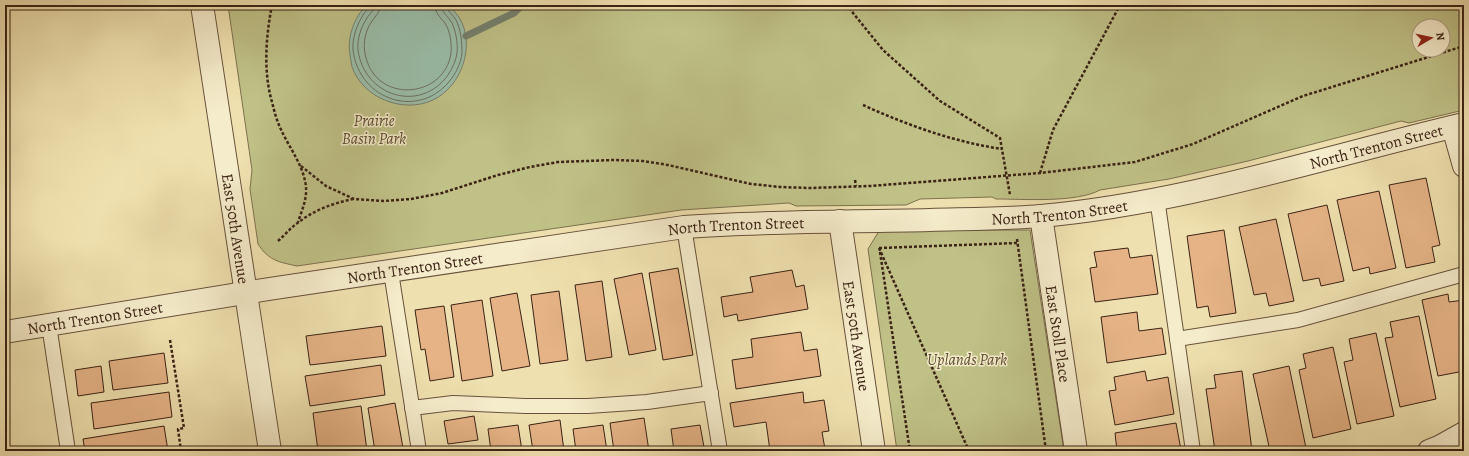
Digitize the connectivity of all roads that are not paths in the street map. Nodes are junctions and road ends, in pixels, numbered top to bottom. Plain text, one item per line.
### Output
1 (202, 5) edge
2 (1458, 126) edge
3 (1464, 166) edge
4 (1157, 198) junction
5 (1041, 216) junction
6 (840, 221) junction
7 (684, 227) junction
8 (391, 272) junction
9 (1464, 274) edge
10 (247, 293) junction
11 (49, 325) junction
12 (5, 332) edge
13 (1177, 339) junction
14 (710, 393) junction
15 (412, 408) junction
16 (1464, 433) edge
17 (68, 451) edge
18 (270, 451) edge
19 (419, 451) edge
20 (720, 451) edge
21 (874, 451) edge
22 (1076, 451) edge
23 (1193, 451) edge
24 (1429, 451) edge

1 - 10 street, East 50th Avenue
2 - 3 street
2 - 4 street, North Trenton Street
4 - 5 street, North Trenton Street
4 - 13 lane
5 - 6 street, North Trenton Street
5 - 22 street, East Stoll Place
6 - 7 street, North Trenton Street
6 - 21 street, East 50th Avenue
7 - 8 street, North Trenton Street
7 - 14 lane
8 - 10 street, North Trenton Street
8 - 15 lane
9 - 13 lane
10 - 11 street, North Trenton Street
10 - 18 street, East 50th Avenue
11 - 12 street, North Trenton Street
11 - 17 lane
13 - 23 lane
14 - 15 lane
14 - 20 lane
15 - 19 lane
16 - 24 street

